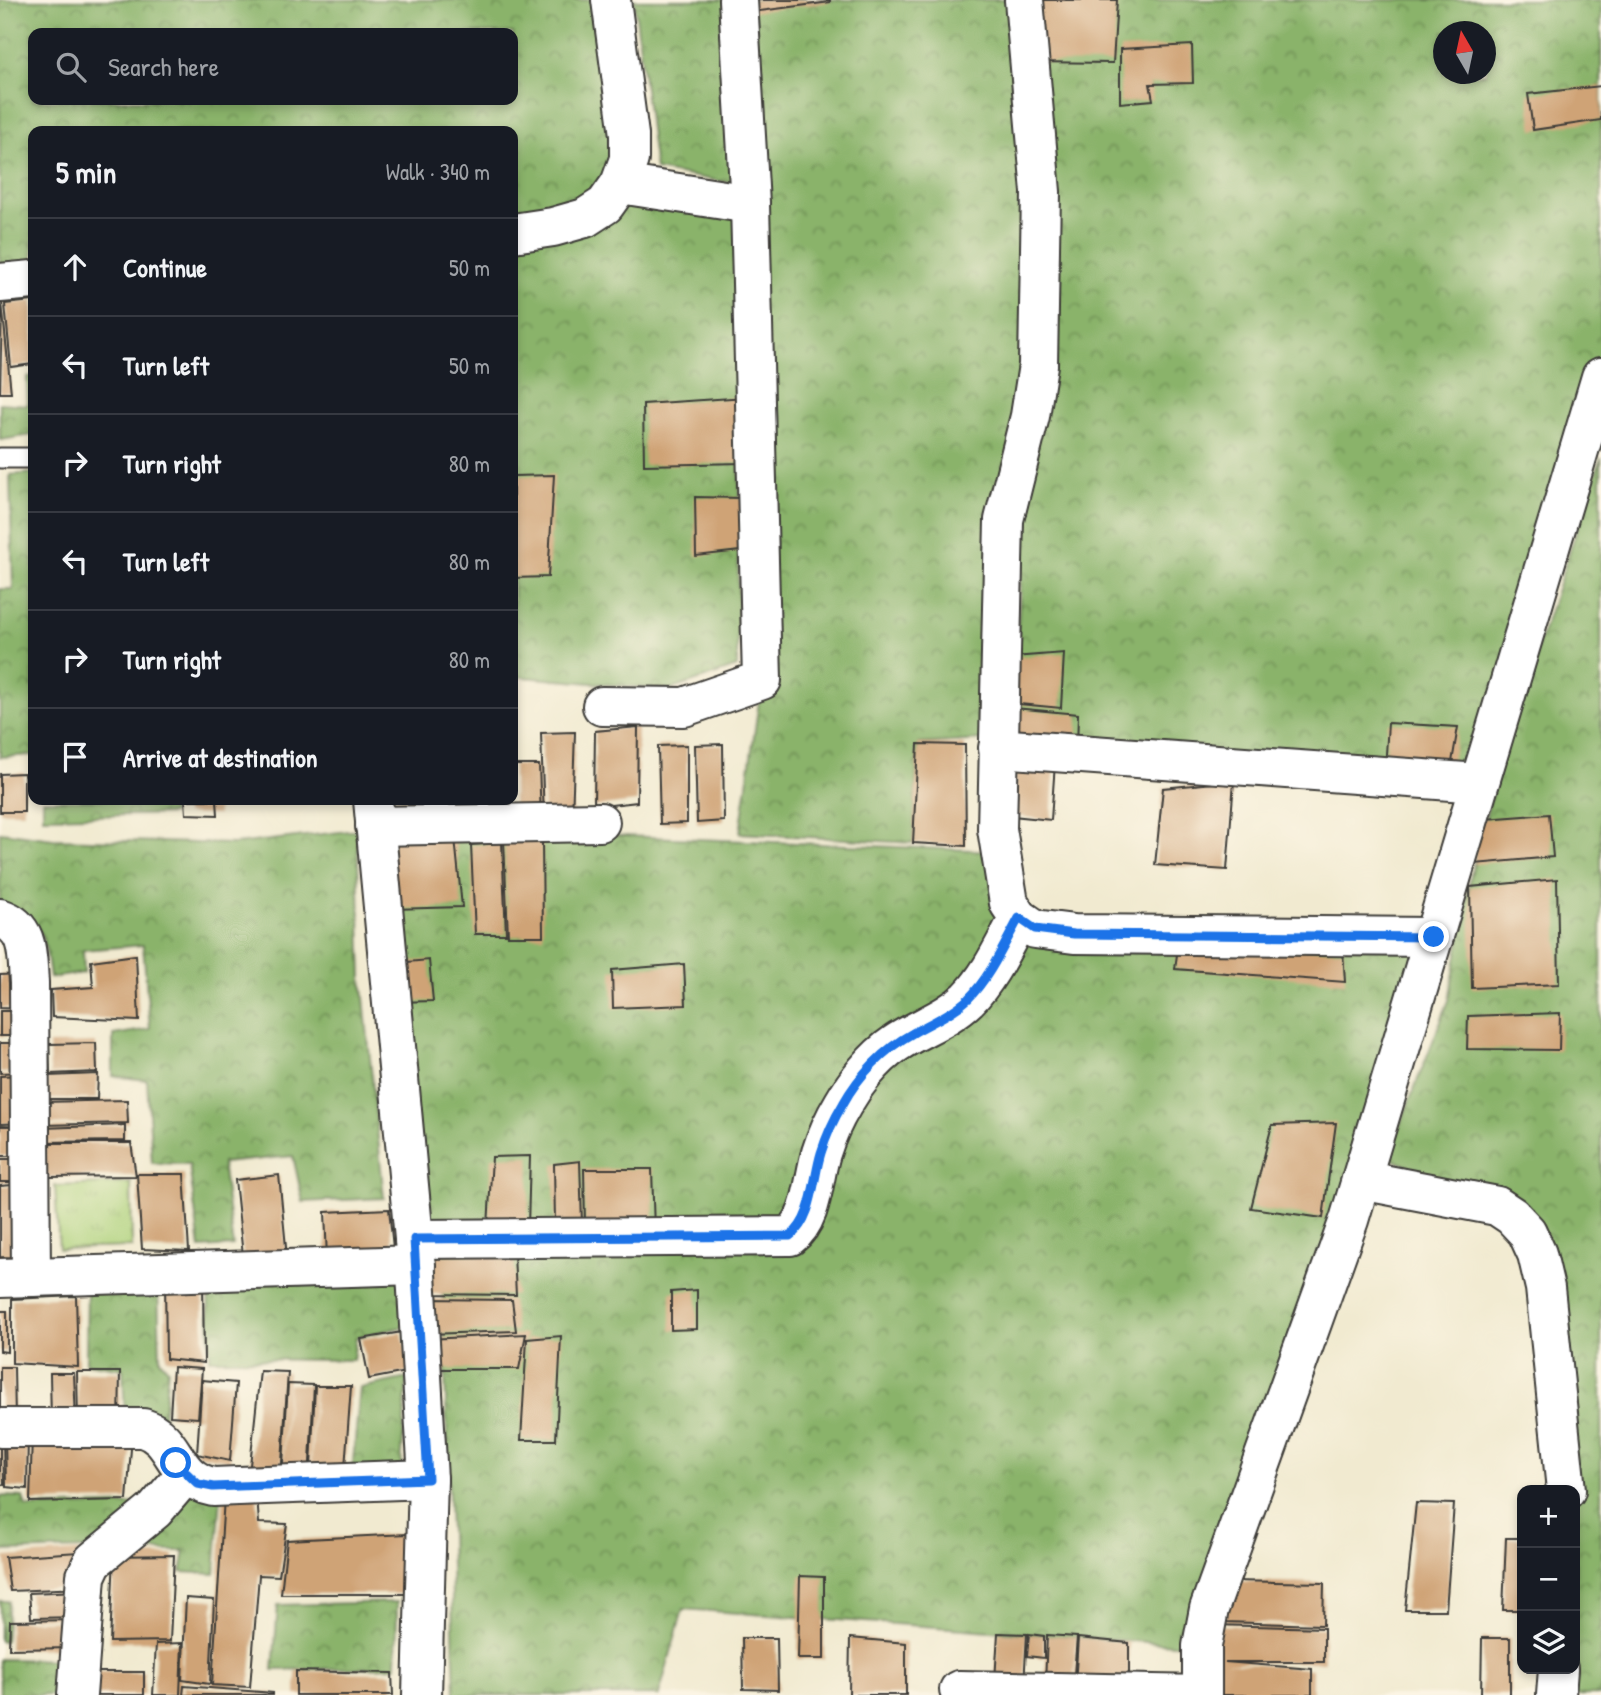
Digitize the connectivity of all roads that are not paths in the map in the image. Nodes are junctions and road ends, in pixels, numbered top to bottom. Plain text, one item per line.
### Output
1 (611, 0) edge
2 (737, 0) edge
3 (1024, 0) edge
4 (620, 184) junction
5 (750, 204) junction
6 (518, 232) edge
7 (28, 280) edge
8 (0, 283) edge
9 (1601, 377) edge
10 (0, 458) edge
11 (28, 458) edge
12 (602, 706) dead end
13 (998, 748) junction
14 (1479, 783) junction
15 (374, 813) edge
16 (600, 822) dead end
17 (0, 918) edge
18 (1019, 918) junction
19 (1434, 937) junction
20 (1361, 1180) junction
21 (415, 1252) junction
22 (16, 1277) edge
23 (0, 1428) edge
24 (185, 1475) junction
25 (428, 1479) junction
26 (1565, 1485) edge
27 (1558, 1674) edge
28 (959, 1690) dead end
29 (77, 1695) edge
30 (422, 1695) edge
31 (1202, 1695) edge
32 (1556, 1695) edge

1 - 4 street
2 - 5 street
3 - 13 street
4 - 5 street
4 - 6 street
5 - 12 street
7 - 8 street
9 - 14 street
10 - 11 lane
13 - 14 street
13 - 18 street
14 - 19 street
15 - 16 street
15 - 21 street
17 - 22 street
18 - 19 street
18 - 21 street
19 - 20 street
20 - 26 street
20 - 31 street
21 - 22 street
21 - 25 street
23 - 24 street
24 - 25 street
24 - 29 street
25 - 30 street
27 - 32 street
28 - 31 street

